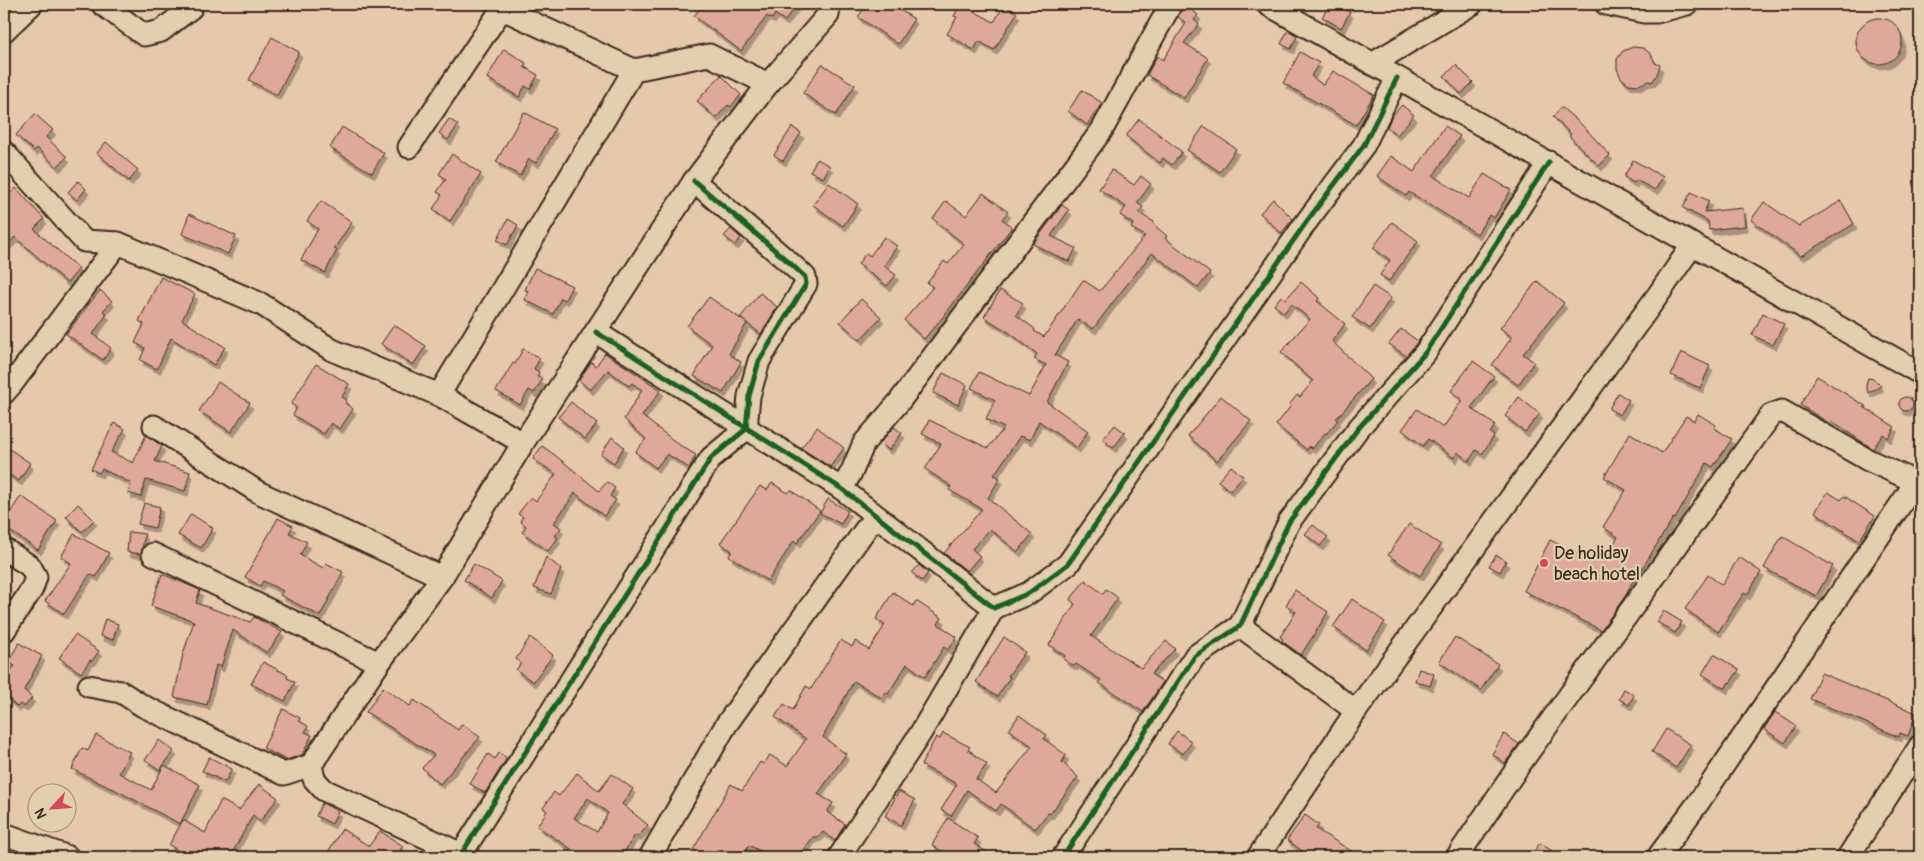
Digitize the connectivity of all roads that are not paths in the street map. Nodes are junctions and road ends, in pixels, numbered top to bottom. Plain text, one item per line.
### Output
1 (32, 4) edge
2 (102, 4) edge
3 (829, 4) edge
4 (1171, 4) edge
5 (1267, 4) edge
6 (1469, 4) edge
7 (1606, 4) edge
8 (1686, 4) edge
9 (191, 8) dead end
10 (4, 31) edge
11 (1372, 64) junction
12 (634, 70) junction
13 (1397, 78) junction
14 (768, 84) junction
15 (409, 147) dead end
16 (4, 153) edge
17 (1549, 162) junction
18 (694, 181) junction
19 (118, 243) junction
20 (1693, 244) junction
21 (596, 332) junction
22 (1920, 373) edge
23 (4, 392) edge
24 (439, 395) junction
25 (154, 426) dead end
26 (746, 429) junction
27 (523, 443) junction
28 (1918, 479) edge
29 (842, 489) junction
30 (875, 516) junction
31 (4, 549) edge
32 (153, 554) dead end
33 (442, 577) junction
34 (994, 608) junction
35 (1240, 626) junction
36 (4, 631) edge
37 (379, 663) junction
38 (89, 686) dead end
39 (1356, 711) junction
40 (1920, 746) edge
41 (311, 765) junction
42 (4, 834) edge
43 (465, 855) edge
44 (68, 857) edge
45 (650, 857) edge
46 (840, 857) edge
47 (1063, 857) edge
48 (1258, 857) edge
49 (1457, 857) edge
50 (1658, 857) edge
51 (1848, 857) edge

1 - 10 street
2 - 9 street
3 - 14 street
4 - 29 street
5 - 11 street
6 - 11 street
7 - 8 street
11 - 13 street
12 - 14 street
12 - 15 street
12 - 24 street
13 - 17 street
13 - 34 street
14 - 18 street
16 - 19 street
17 - 20 street
17 - 35 street
18 - 21 street
18 - 26 street
19 - 23 street
19 - 24 street
20 - 22 street
20 - 39 street
21 - 26 street
21 - 27 street
24 - 27 street
25 - 33 street
26 - 29 street
26 - 43 street
27 - 33 street
28 - 49 street
28 - 50 street
29 - 30 street
30 - 34 street
30 - 45 street
31 - 36 street
32 - 37 street
33 - 37 street
34 - 46 street
35 - 39 street
35 - 47 street
37 - 41 street
38 - 41 street
39 - 48 street
40 - 51 street
41 - 43 street
42 - 44 street

